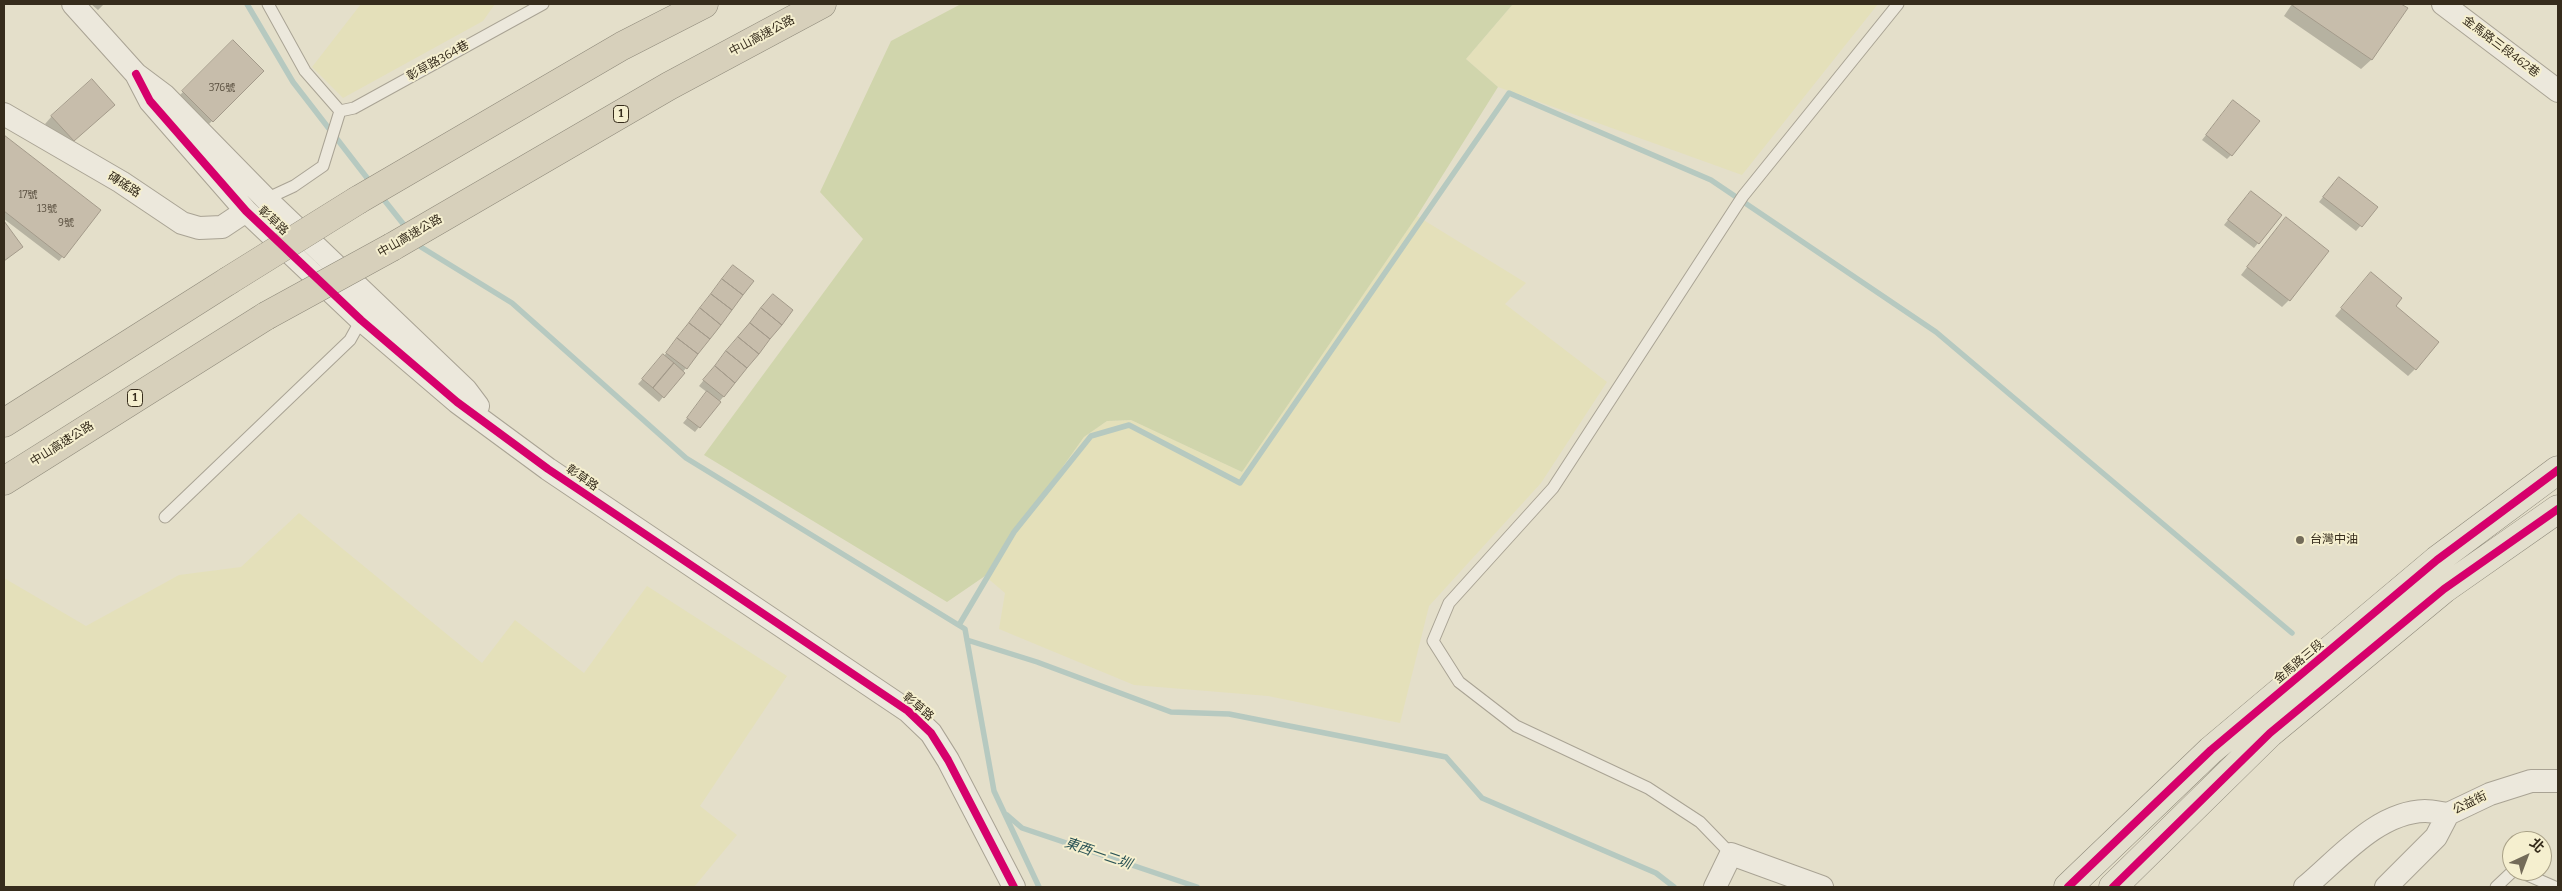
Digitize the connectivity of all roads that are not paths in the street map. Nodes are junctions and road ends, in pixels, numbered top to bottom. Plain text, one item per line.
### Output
1 (73, 4) edge
2 (268, 4) edge
3 (543, 4) edge
4 (704, 4) edge
5 (822, 4) edge
6 (1898, 4) edge
7 (2444, 4) edge
8 (136, 74) junction
9 (2558, 91) edge
10 (4, 114) edge
11 (339, 115) junction
12 (266, 199) junction
13 (246, 211) junction
14 (361, 320) junction
15 (4, 423) edge
16 (493, 428) junction
17 (2558, 470) edge
18 (4, 481) edge
19 (2558, 509) edge
20 (165, 517) dead end
21 (2393, 614) junction
22 (2558, 781) edge
23 (2448, 814) junction
24 (1731, 854) junction
25 (2541, 881) edge
26 (1014, 887) edge
27 (1715, 887) edge
28 (1822, 887) edge
29 (2068, 887) edge
30 (2113, 887) edge
31 (2305, 887) edge
32 (2386, 887) edge
33 (2555, 887) edge

1 - 8 street, 彰草路
2 - 11 lane
3 - 11 lane, 彰草路364巷
4 - 15 highway, bridge
5 - 18 highway, 中山高速公路 / 1, bridge
6 - 24 lane
7 - 9 street, 金馬路三段462巷
8 - 12 street, 彰草路
8 - 13 street, 彰草路
10 - 13 street, 磚磘路
11 - 12 lane
12 - 16 street, 彰草路
13 - 14 street, 彰草路
14 - 16 street, 彰草路
14 - 20 lane
16 - 26 street, 彰草路
17 - 21 main road, 金馬路三段
19 - 21 main road, 金馬路三段
21 - 29 main road, 金馬路三段
21 - 30 main road, 金馬路三段
22 - 23 street, 公益街
23 - 31 street
23 - 32 street, 公益街
24 - 27 street
24 - 28 street
25 - 33 lane

